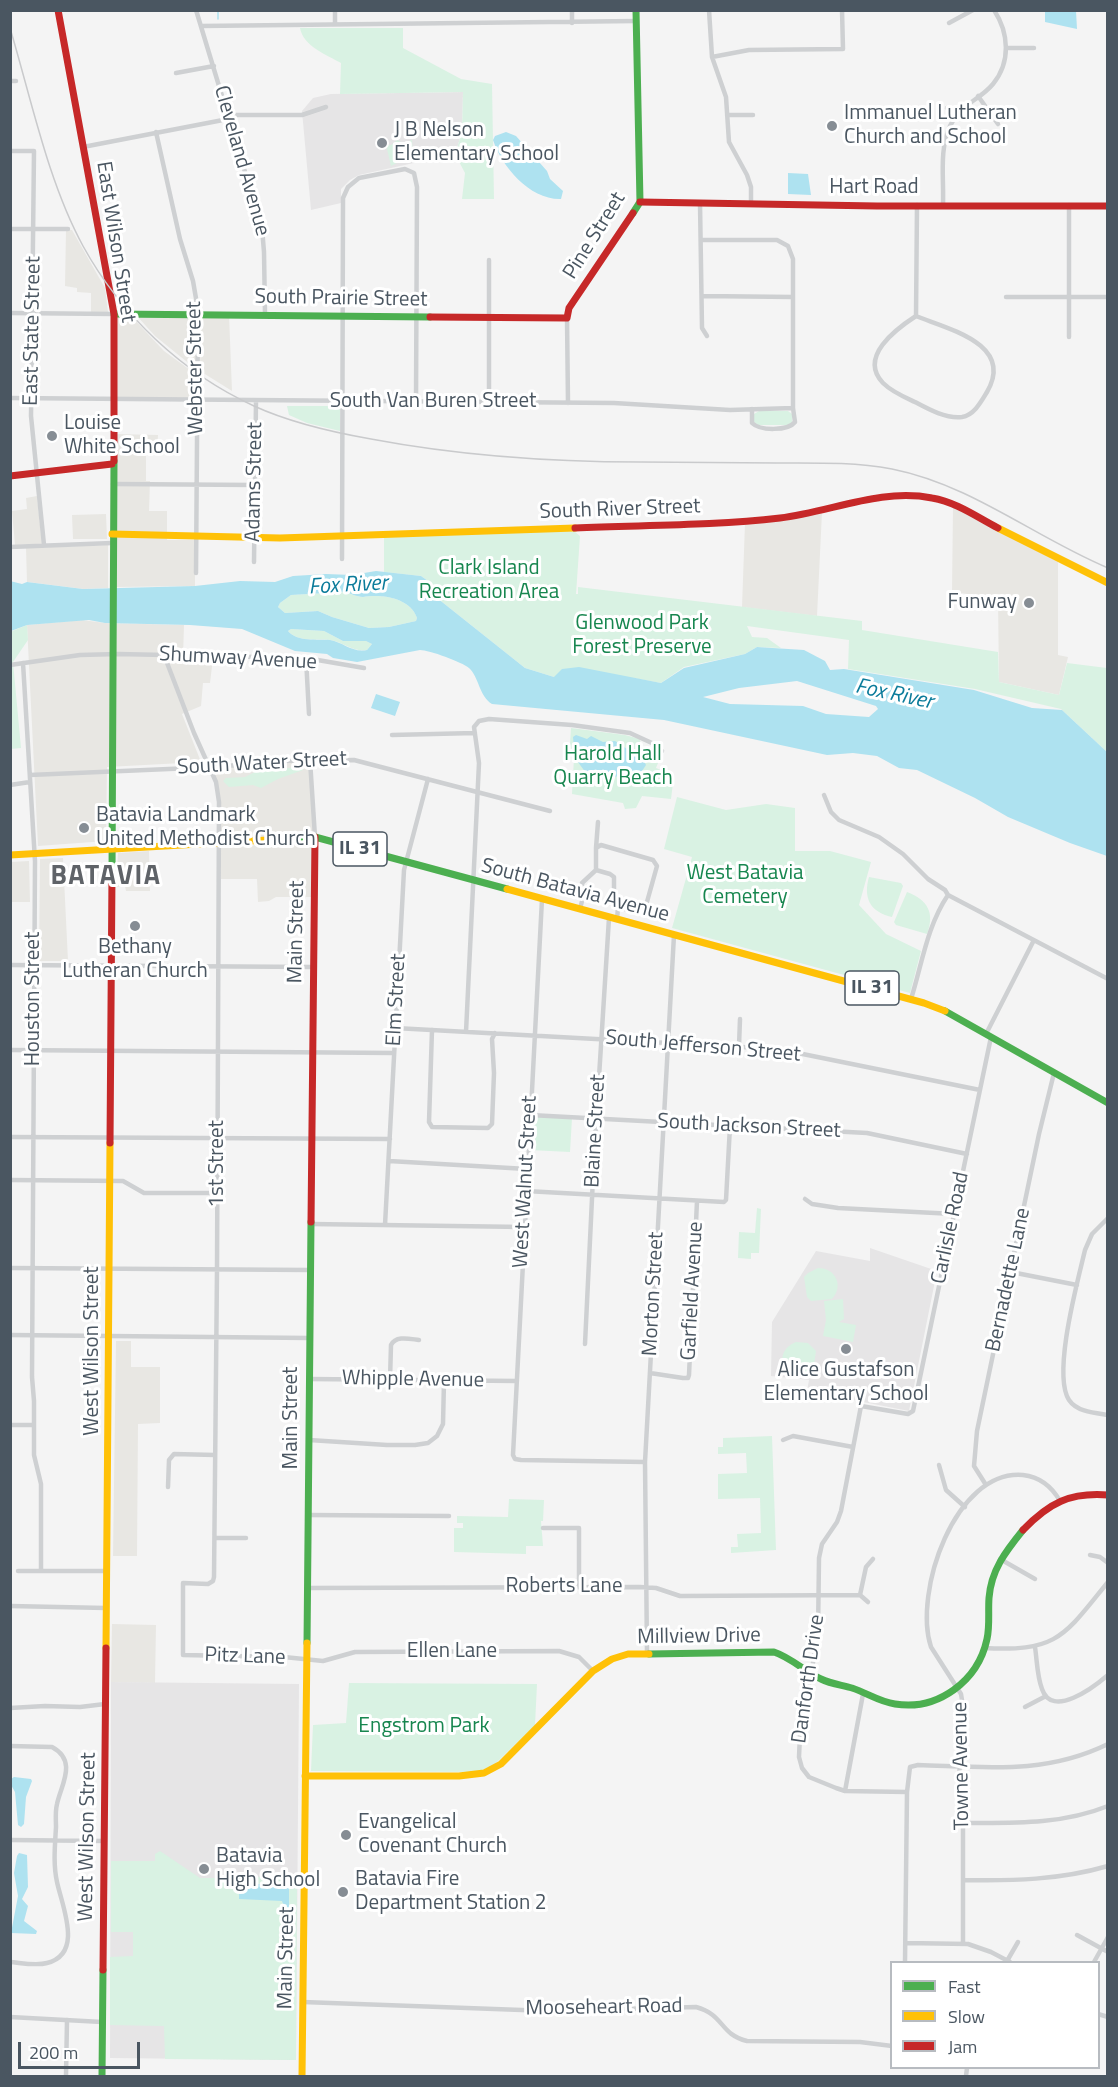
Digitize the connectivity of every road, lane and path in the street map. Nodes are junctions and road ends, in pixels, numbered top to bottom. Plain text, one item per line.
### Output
1 (58, 10) edge
2 (196, 10) edge
3 (335, 10) edge
4 (572, 10) edge
5 (636, 10) edge
6 (709, 10) edge
7 (842, 10) edge
8 (973, 10) edge
9 (994, 10) edge
10 (636, 21) junction
11 (572, 23) junction
12 (949, 23) dead end
13 (335, 24) junction
14 (201, 26) junction
15 (1007, 48) junction
16 (1034, 48) dead end
17 (712, 57) junction
18 (214, 66) junction
19 (176, 73) dead end
20 (978, 96) junction
21 (326, 107) dead end
22 (947, 108) dead end
23 (727, 114) junction
24 (957, 114) junction
25 (753, 115) dead end
26 (230, 117) junction
27 (998, 124) dead end
28 (156, 132) junction
29 (83, 147) junction
30 (10, 151) edge
31 (640, 202) junction
32 (700, 203) junction
33 (752, 204) junction
34 (943, 204) junction
35 (916, 205) junction
36 (1069, 205) junction
37 (1107, 206) edge
38 (10, 229) edge
39 (34, 229) junction
40 (68, 229) dead end
41 (701, 240) junction
42 (489, 260) dead end
43 (702, 296) junction
44 (1069, 296) junction
45 (793, 297) junction
46 (1006, 297) dead end
47 (1107, 297) edge
48 (10, 313) edge
49 (33, 313) junction
50 (114, 314) junction
51 (199, 314) junction
52 (265, 314) junction
53 (343, 316) junction
54 (916, 316) junction
55 (417, 317) junction
56 (489, 317) junction
57 (567, 318) junction
58 (707, 336) dead end
59 (1069, 337) dead end
60 (10, 398) edge
61 (32, 399) junction
62 (113, 400) junction
63 (198, 400) junction
64 (256, 401) junction
65 (416, 401) junction
66 (343, 402) junction
67 (489, 402) junction
68 (568, 403) junction
69 (793, 408) junction
70 (752, 409) junction
71 (112, 464) junction
72 (37, 473) junction
73 (10, 476) edge
74 (113, 484) junction
75 (197, 485) junction
76 (255, 485) junction
77 (112, 534) junction
78 (342, 536) junction
79 (196, 537) junction
80 (254, 538) junction
81 (112, 543) junction
82 (44, 545) junction
83 (10, 547) edge
84 (342, 559) dead end
85 (254, 562) dead end
86 (196, 573) dead end
87 (1107, 583) edge
88 (112, 626) joint
89 (112, 655) junction
90 (164, 655) junction
91 (306, 658) junction
92 (23, 663) junction
93 (10, 665) edge
94 (364, 668) dead end
95 (309, 714) dead end
96 (475, 733) junction
97 (392, 735) dead end
98 (662, 751) dead end
99 (310, 760) junction
100 (208, 767) junction
101 (112, 772) junction
102 (30, 775) junction
103 (428, 779) junction
104 (30, 782) junction
105 (10, 784) edge
106 (478, 792) junction
107 (824, 795) dead end
108 (550, 811) dead end
109 (598, 822) dead end
110 (315, 837) junction
111 (218, 842) junction
112 (112, 848) junction
113 (596, 848) junction
114 (35, 852) junction
115 (10, 855) edge
116 (405, 861) junction
117 (596, 870) junction
118 (473, 880) junction
119 (948, 895) junction
120 (542, 899) junction
121 (618, 907) junction
122 (580, 909) junction
123 (613, 919) junction
124 (674, 935) junction
125 (1034, 940) junction
126 (10, 965) edge
127 (34, 965) junction
128 (112, 965) junction
129 (218, 966) junction
130 (313, 967) junction
131 (1107, 979) edge
132 (911, 999) junction
133 (740, 1019) dead end
134 (395, 1028) junction
135 (432, 1030) junction
136 (466, 1032) junction
137 (495, 1033) junction
138 (534, 1035) junction
139 (989, 1036) junction
140 (601, 1039) junction
141 (668, 1042) junction
142 (739, 1046) junction
143 (10, 1050) edge
144 (34, 1050) junction
145 (111, 1050) junction
146 (218, 1051) junction
147 (312, 1052) junction
148 (394, 1053) junction
149 (1054, 1072) junction
150 (980, 1090) junction
151 (1107, 1102) edge
152 (530, 1115) junction
153 (596, 1119) junction
154 (663, 1123) junction
155 (730, 1126) junction
156 (10, 1137) edge
157 (33, 1137) junction
158 (110, 1138) junction
159 (218, 1138) junction
160 (311, 1139) junction
161 (390, 1139) junction
162 (967, 1154) junction
163 (389, 1161) junction
164 (527, 1169) junction
165 (10, 1180) edge
166 (33, 1180) junction
167 (111, 1181) junction
168 (526, 1191) junction
169 (218, 1193) junction
170 (592, 1196) junction
171 (659, 1199) junction
172 (804, 1199) dead end
173 (697, 1201) junction
174 (954, 1214) junction
175 (1107, 1218) edge
176 (310, 1224) junction
177 (385, 1225) junction
178 (524, 1227) junction
179 (10, 1268) edge
180 (33, 1268) junction
181 (110, 1269) junction
182 (218, 1270) junction
183 (310, 1270) junction
184 (1011, 1272) junction
185 (1077, 1286) junction
186 (10, 1335) edge
187 (32, 1335) junction
188 (110, 1336) junction
189 (216, 1337) junction
190 (309, 1338) junction
191 (419, 1340) dead end
192 (585, 1344) dead end
193 (650, 1373) junction
194 (309, 1379) junction
195 (390, 1380) junction
196 (444, 1381) junction
197 (517, 1381) junction
198 (861, 1406) joint
199 (1107, 1415) edge
200 (10, 1425) edge
201 (33, 1425) junction
202 (309, 1440) junction
203 (783, 1440) dead end
204 (853, 1447) junction
205 (215, 1455) junction
206 (645, 1462) junction
207 (939, 1465) dead end
208 (986, 1485) junction
209 (168, 1487) dead end
210 (1107, 1496) edge
211 (1060, 1501) junction
212 (965, 1507) junction
213 (308, 1515) junction
214 (449, 1516) dead end
215 (543, 1528) dead end
216 (215, 1538) junction
217 (246, 1538) dead end
218 (1090, 1555) dead end
219 (873, 1559) dead end
220 (1000, 1559) junction
221 (1107, 1563) edge
222 (41, 1570) junction
223 (18, 1571) dead end
224 (107, 1572) junction
225 (1035, 1579) dead end
226 (1107, 1582) edge
227 (579, 1587) junction
228 (646, 1587) junction
229 (307, 1588) junction
230 (819, 1595) junction
231 (860, 1595) junction
232 (868, 1602) dead end
233 (10, 1606) edge
234 (106, 1608) junction
235 (1035, 1647) junction
236 (984, 1648) junction
237 (647, 1653) junction
238 (183, 1655) joint
239 (306, 1661) junction
240 (593, 1671) junction
241 (812, 1674) junction
242 (1107, 1675) edge
243 (957, 1688) junction
244 (863, 1694) junction
245 (1046, 1696) junction
246 (105, 1704) junction
247 (1025, 1707) dead end
248 (10, 1708) edge
249 (1107, 1744) edge
250 (10, 1746) edge
251 (960, 1766) junction
252 (305, 1776) junction
253 (845, 1791) junction
254 (907, 1792) junction
255 (1107, 1806) edge
256 (963, 1822) junction
257 (10, 1840) edge
258 (55, 1840) junction
259 (105, 1840) junction
260 (1107, 1866) edge
261 (963, 1880) junction
262 (1077, 1935) dead end
263 (1107, 1937) edge
264 (1018, 1942) dead end
265 (906, 1943) junction
266 (963, 1943) junction
267 (1101, 1948) junction
268 (1107, 1952) edge
269 (905, 1961) edge
270 (1007, 1961) edge
271 (1009, 1961) edge
272 (1094, 1961) edge
273 (10, 1962) edge
274 (303, 2002) junction
275 (10, 2017) edge
276 (67, 2020) junction
277 (102, 2022) junction
278 (890, 2046) edge
279 (66, 2076) edge
280 (102, 2076) edge
281 (302, 2076) edge

1 - 29 main road, East Wilson Street
2 - 14 street, Cleveland Avenue
3 - 13 street
4 - 11 street
5 - 10 main road, Pine Street
6 - 17 street
7 - 17 street
8 - 12 street
9 - 15 street
10 - 11 street
10 - 31 main road, Pine Street
11 - 13 street
13 - 14 street
14 - 18 street, Cleveland Avenue
15 - 16 street
15 - 20 street
17 - 23 street
18 - 19 street
18 - 26 street, Cleveland Avenue
20 - 24 street
20 - 27 street
21 - 26 street
22 - 24 street
23 - 25 street
23 - 33 street
24 - 34 street
26 - 28 street
26 - 52 street, Cleveland Avenue
28 - 29 street
28 - 51 street, Webster Street
29 - 50 main road, East Wilson Street
30 - 39 street, East State Street
31 - 32 main road, Hart Road
31 - 57 main road, Pine Street
32 - 33 main road, Hart Road
32 - 41 street
33 - 35 main road, Hart Road
34 - 35 main road, Hart Road
34 - 36 main road, Hart Road
35 - 54 street
36 - 37 main road, Hart Road
36 - 44 street
38 - 39 street
39 - 40 street
39 - 49 street, East State Street
41 - 43 street
41 - 45 street
42 - 56 street
43 - 45 street
43 - 58 street
44 - 46 street
44 - 47 street
44 - 59 street
45 - 69 street
48 - 49 street
49 - 50 street
49 - 61 street, East State Street
50 - 51 main road, South Prairie Street
50 - 62 main road, East Wilson Street
51 - 52 main road, South Prairie Street
51 - 63 street, Webster Street
52 - 53 main road, South Prairie Street
53 - 55 main road, South Prairie Street
53 - 55 street
53 - 66 street
54 - 54 street
55 - 56 main road, South Prairie Street
55 - 65 street
56 - 57 main road, South Prairie Street
56 - 67 street
57 - 68 street, Pine Street
60 - 61 street, South Van Buren Street
61 - 62 street, South Van Buren Street
61 - 72 street, East State Street
62 - 63 street, South Van Buren Street
62 - 71 main road, East Wilson Street
63 - 64 street, South Van Buren Street
63 - 75 street, Webster Street
64 - 66 street, South Van Buren Street
64 - 76 street, Adams Street
65 - 66 street, South Van Buren Street
65 - 67 street, South Van Buren Street
66 - 78 street
67 - 68 street, South Van Buren Street
68 - 70 street, South Van Buren Street
69 - 70 street, South Van Buren Street
69 - 70 street
71 - 72 main road
71 - 74 main road, East Wilson Street
72 - 73 main road
72 - 82 street, East State Street
74 - 75 street
74 - 77 main road, East Wilson Street
75 - 76 street
75 - 79 street, Webster Street
76 - 80 street, Adams Street
77 - 79 main road, South River Street
77 - 81 main road, East Wilson Street
78 - 80 main road, South River Street
78 - 84 street
78 - 87 main road, South River Street
79 - 80 main road, South River Street
79 - 86 street, Webster Street
80 - 85 street, Adams Street
81 - 82 street
81 - 88 main road, East Wilson Street
82 - 83 street
88 - 89 main road, West Wilson Street
89 - 90 street, Shumway Avenue
89 - 92 street, Shumway Avenue
89 - 101 main road, West Wilson Street
90 - 91 street, Shumway Avenue
90 - 100 street, 1st Street
91 - 94 street, Shumway Avenue
91 - 95 street
92 - 93 street, Shumway Avenue
92 - 102 street, Houston Street
96 - 97 street
96 - 98 street
96 - 106 street
99 - 100 street, South Water Street
99 - 103 street, South Water Street
99 - 110 street, Main Street
100 - 101 street, South Water Street
100 - 111 street, 1st Street
101 - 102 street, South Water Street
101 - 112 main road, West Wilson Street
102 - 104 street, Houston Street
103 - 106 street, South Water Street
103 - 116 street, Elm Street
104 - 105 street
104 - 114 street, Houston Street
106 - 108 street, South Water Street
106 - 118 street
107 - 119 street
109 - 113 street
110 - 111 main road, South Batavia Avenue / IL 31
110 - 116 main road, South Batavia Avenue / IL 31
110 - 130 main road, Main Street
111 - 112 main road, South Batavia Avenue / IL 31
111 - 129 street, 1st Street
112 - 114 main road, IL 31
112 - 128 main road, West Wilson Street
113 - 117 street
113 - 121 street
114 - 115 main road, IL 31
114 - 127 street, Houston Street
116 - 118 main road, South Batavia Avenue / IL 31
116 - 134 street, Elm Street
117 - 121 street, Blaine Street
117 - 122 street
118 - 120 main road, South Batavia Avenue / IL 31
118 - 136 street
119 - 125 street
119 - 132 street
120 - 122 main road, South Batavia Avenue / IL 31
120 - 138 street, West Walnut Street
121 - 123 street, Blaine Street
122 - 123 main road, South Batavia Avenue / IL 31
123 - 124 main road, South Batavia Avenue / IL 31
123 - 140 street, Blaine Street
124 - 132 main road, South Batavia Avenue / IL 31
124 - 141 street, Morton Street
125 - 131 street
125 - 139 street, Carlisle Road
126 - 127 street
127 - 128 street
127 - 144 street, Houston Street
128 - 129 street
128 - 145 main road, West Wilson Street
129 - 130 street
129 - 146 street, 1st Street
130 - 147 main road, Main Street
132 - 139 main road, South Batavia Avenue / IL 31
133 - 142 street
134 - 135 street, South Jefferson Street
134 - 148 street, Elm Street
135 - 136 street, South Jefferson Street
135 - 137 street
136 - 137 street, South Jefferson Street
137 - 138 street, South Jefferson Street
138 - 140 street, South Jefferson Street
138 - 152 street, West Walnut Street
139 - 149 main road, South Batavia Avenue / IL 31
139 - 150 street, Carlisle Road
140 - 141 street, South Jefferson Street
140 - 153 street, Blaine Street
141 - 142 street, South Jefferson Street
141 - 154 street, Morton Street
142 - 150 street, South Jefferson Street
143 - 144 street
144 - 145 street
144 - 157 street, Houston Street
145 - 146 street
145 - 158 main road, West Wilson Street
146 - 147 street
146 - 159 street, 1st Street
147 - 148 street
147 - 160 main road, Main Street
148 - 161 street, Elm Street
149 - 151 main road, South Batavia Avenue / IL 31
149 - 184 street, Bernadette Lane
150 - 162 street, Carlisle Road
152 - 153 street, South Jackson Street
152 - 164 street, West Walnut Street
153 - 154 street, South Jackson Street
153 - 170 street, Blaine Street
154 - 155 street, South Jackson Street
154 - 171 street, Morton Street
155 - 162 street, South Jackson Street
155 - 173 street, Garfield Avenue
156 - 157 street
157 - 158 street
157 - 166 street, Houston Street
158 - 159 street
158 - 167 main road, West Wilson Street
159 - 160 street
159 - 169 street, 1st Street
160 - 161 street
160 - 176 main road, Main Street
161 - 163 street, Elm Street
162 - 174 street, Carlisle Road
163 - 164 street
163 - 177 street, Elm Street
164 - 168 street, West Walnut Street
165 - 166 street
166 - 167 street
166 - 180 street, Houston Street
167 - 169 street
167 - 181 main road, West Wilson Street
168 - 170 street
168 - 178 street, West Walnut Street
169 - 182 street, 1st Street
170 - 171 street
170 - 192 street, Blaine Street
171 - 173 street
171 - 193 street, Morton Street
172 - 174 street
173 - 193 street, Garfield Avenue
174 - 198 street, Carlisle Road
175 - 185 street
176 - 177 street
176 - 183 main road, Main Street
177 - 178 street
178 - 197 street, West Walnut Street
179 - 180 street
180 - 181 street
180 - 187 street, Houston Street
181 - 182 street
181 - 188 main road, West Wilson Street
182 - 183 street
182 - 189 street, 1st Street
183 - 190 main road, Main Street
184 - 185 street
184 - 208 street, Bernadette Lane
185 - 199 street
186 - 187 street
187 - 188 street
187 - 201 street, Houston Street
188 - 189 street
188 - 224 main road, West Wilson Street
189 - 190 street
189 - 205 street, 1st Street
190 - 194 main road, Main Street
191 - 195 street
193 - 206 street, Morton Street
194 - 195 street, Whipple Avenue
194 - 202 main road, Main Street
195 - 196 street, Whipple Avenue
196 - 197 street, Whipple Avenue
196 - 202 street
197 - 206 street, West Walnut Street
198 - 204 street, Danforth Drive
200 - 201 street
201 - 222 street, Houston Street
202 - 213 main road, Main Street
203 - 204 street
204 - 230 street, Danforth Drive
205 - 209 street
205 - 216 street, 1st Street
206 - 228 street, Morton Street
207 - 212 street
208 - 211 street, Towne Avenue
208 - 212 street, Towne Avenue
210 - 211 main road, Millview Drive
211 - 220 main road, Millview Drive
212 - 243 street, Towne Avenue
213 - 214 street
213 - 229 main road, Main Street
215 - 227 street
216 - 217 street
216 - 238 street, 1st Street
218 - 221 street
219 - 231 street
220 - 225 street
220 - 236 main road, Millview Drive
222 - 223 street
222 - 224 street
224 - 234 main road, West Wilson Street
226 - 235 street
227 - 228 street, Roberts Lane
227 - 229 street, Roberts Lane
228 - 230 street, Roberts Lane
228 - 237 street, Morton Street
229 - 239 main road, Main Street
230 - 231 street, Roberts Lane
230 - 241 street, Danforth Drive
231 - 232 street
233 - 234 street
234 - 246 main road, West Wilson Street
235 - 236 street
235 - 245 street
236 - 243 main road, Millview Drive
237 - 240 main road, Millview Drive
237 - 241 main road, Millview Drive
238 - 239 street, Pitz Lane
239 - 240 street, Ellen Lane
239 - 252 main road, Main Street
240 - 252 main road, Millview Drive
241 - 244 main road, Millview Drive
241 - 253 street, Danforth Drive
242 - 245 street
243 - 244 main road, Millview Drive
243 - 251 street, Towne Avenue
244 - 253 street
245 - 247 street
246 - 248 street
246 - 259 main road, West Wilson Street
249 - 251 street
250 - 258 street
251 - 254 street
251 - 256 street, Towne Avenue
252 - 274 main road, Main Street
253 - 254 street
254 - 265 street
255 - 256 street
256 - 261 street, Towne Avenue
257 - 258 street
258 - 259 street
258 - 273 street
259 - 277 main road, West Wilson Street
260 - 261 street
261 - 266 street, Towne Avenue
262 - 267 street
263 - 267 street
264 - 271 street
265 - 266 street
265 - 269 street
266 - 270 street
267 - 268 street
267 - 272 street
274 - 278 street, Mooseheart Road
274 - 281 main road, Main Street
275 - 276 street
276 - 277 street
276 - 279 street
277 - 280 main road, West Wilson Street

